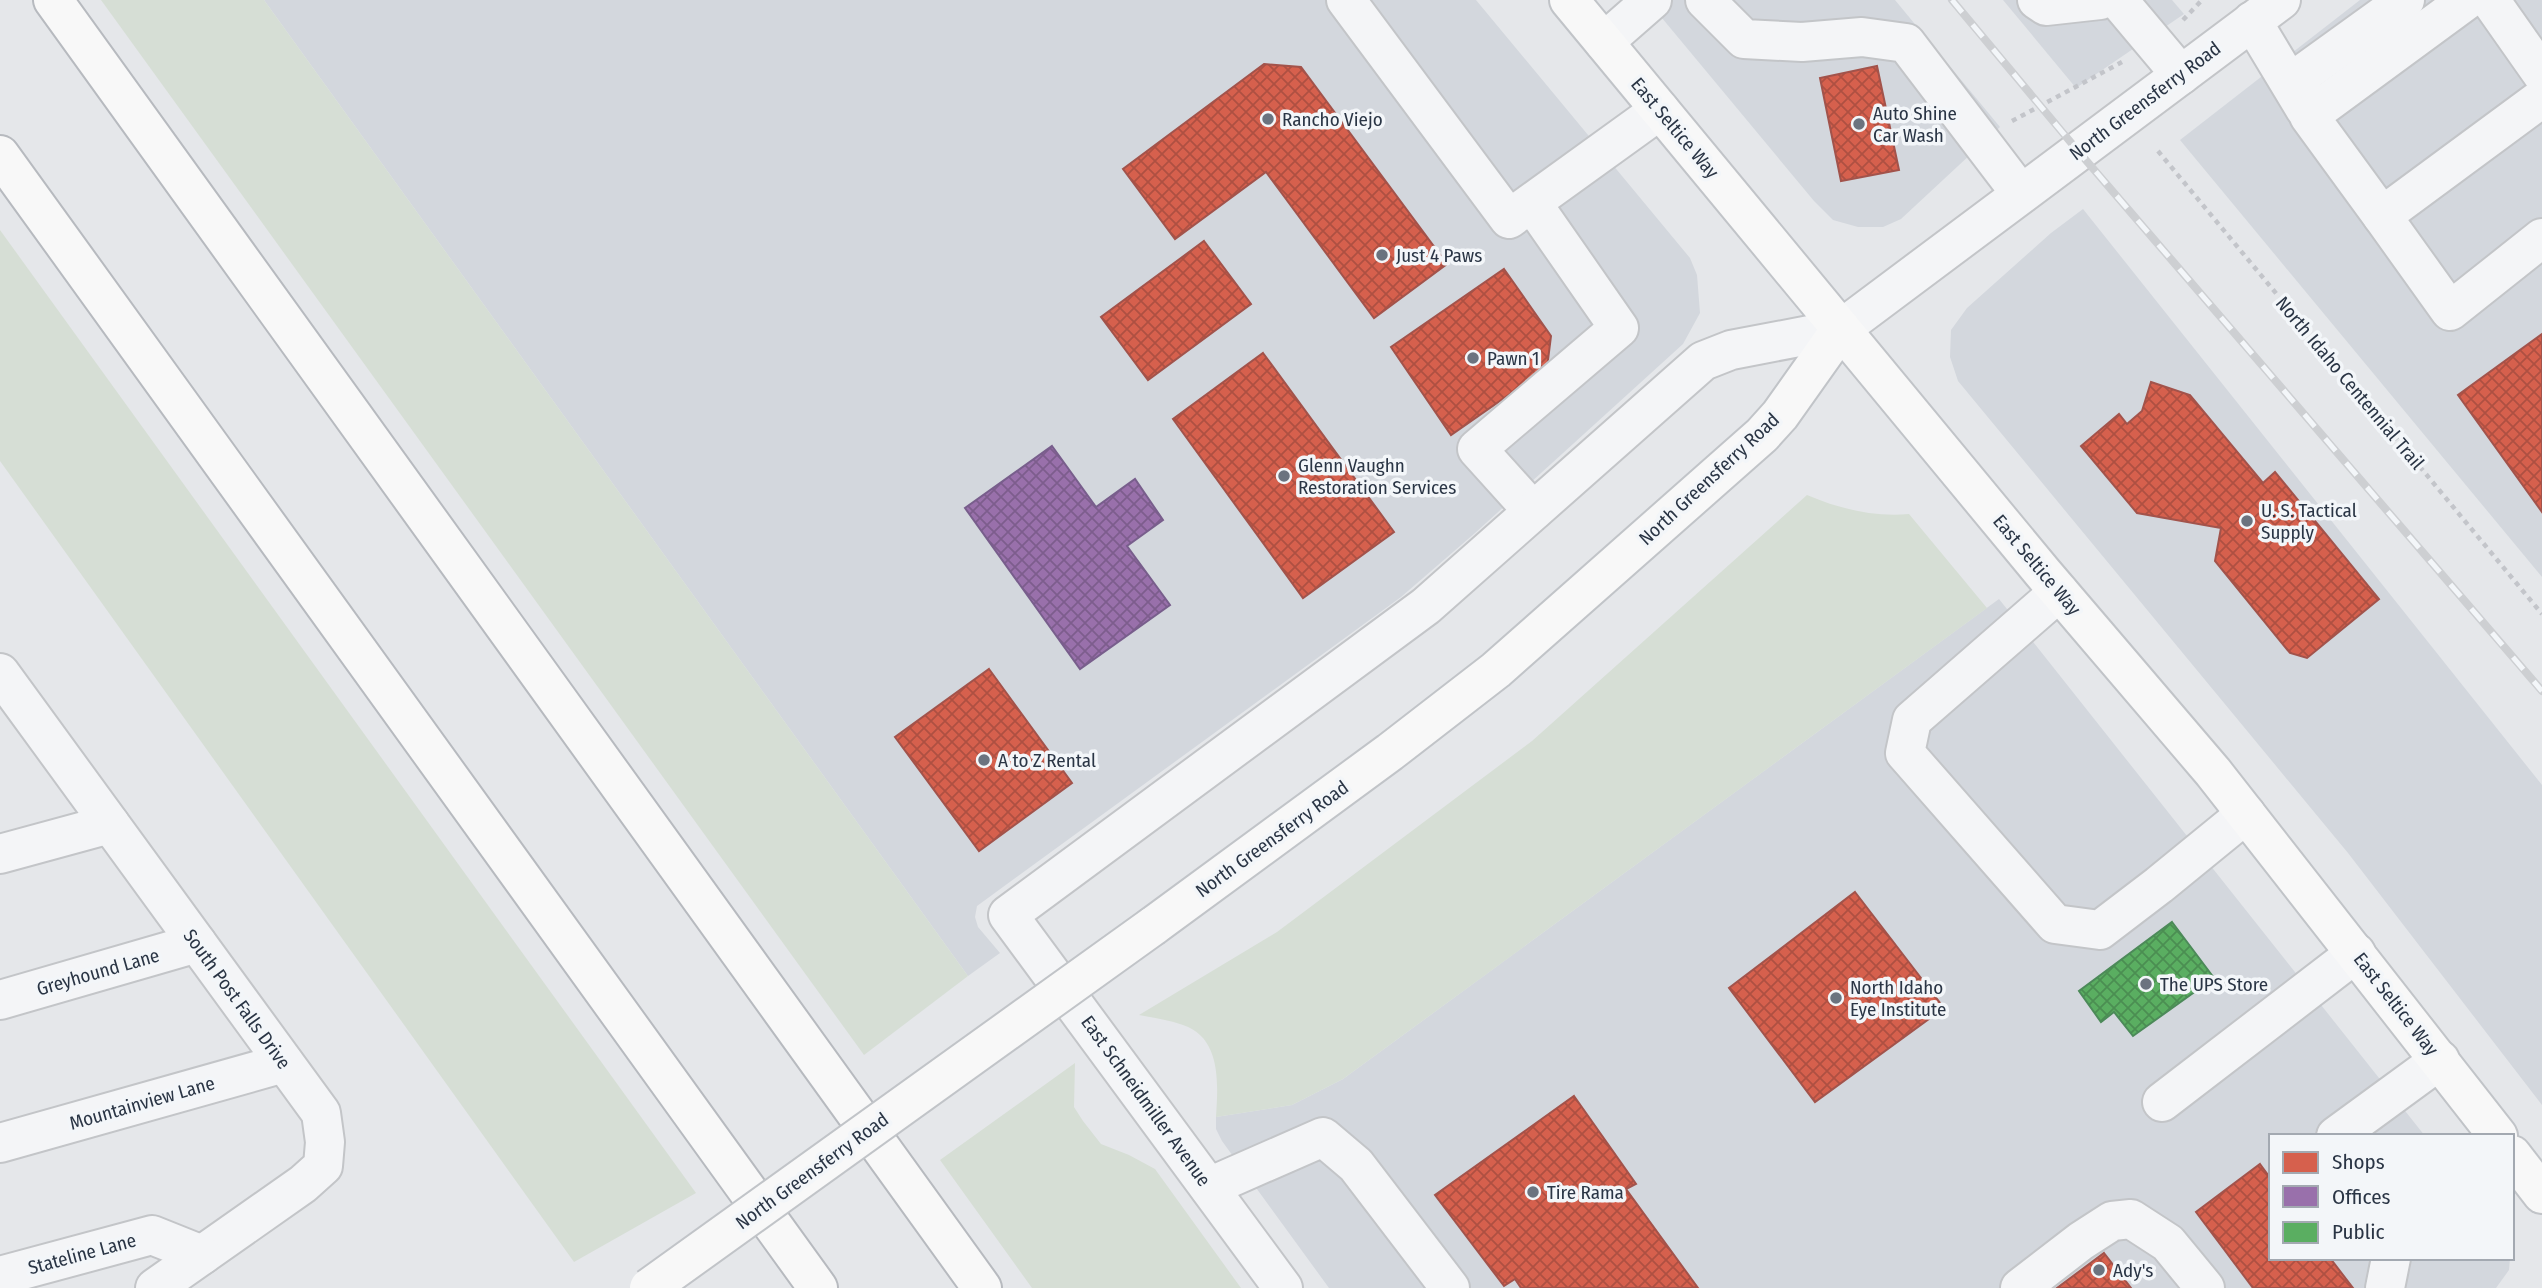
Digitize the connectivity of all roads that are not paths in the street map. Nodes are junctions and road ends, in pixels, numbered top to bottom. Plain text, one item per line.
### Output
1 (53, 0) edge
2 (1346, 0) edge
3 (1569, 0) edge
4 (1652, 0) edge
5 (1705, 0) edge
6 (2037, 0) edge
7 (2100, 0) edge
8 (2118, 0) edge
9 (2405, 0) edge
10 (2467, 0) edge
11 (2490, 0) edge
12 (2266, 11) edge
13 (1604, 42) junction
14 (2542, 74) edge
15 (2180, 75) junction
16 (2542, 98) edge
17 (2303, 104) junction
18 (1660, 110) junction
19 (0, 155) edge
20 (2021, 194) junction
21 (1532, 203) junction
22 (2382, 216) junction
23 (2542, 238) edge
24 (1842, 329) junction
25 (1533, 511) junction
26 (2059, 592) junction
27 (0, 673) edge
28 (12, 710) edge
29 (2246, 814) junction
30 (110, 824) junction
31 (0, 854) edge
32 (1007, 915) joint
33 (197, 943) junction
34 (2356, 953) junction
35 (0, 1000) edge
36 (2440, 1060) junction
37 (284, 1062) junction
38 (2162, 1102) dead end
39 (2339, 1134) edge
40 (2496, 1134) edge
41 (0, 1143) edge
42 (2514, 1158) edge
43 (1209, 1187) junction
44 (2542, 1194) edge
45 (202, 1255) junction
46 (2391, 1260) edge
47 (0, 1276) edge
48 (155, 1288) edge
49 (649, 1288) edge
50 (818, 1288) edge
51 (982, 1288) edge
52 (1283, 1288) edge
53 (1450, 1288) edge
54 (2020, 1288) edge
55 (2205, 1288) edge
56 (2385, 1288) edge

1 - 51 main road
2 - 21 street
3 - 13 main road, East Seltice Way
4 - 13 street
5 - 20 street
6 - 7 street
8 - 15 street
9 - 17 street
10 - 17 street
11 - 14 street
12 - 15 street, North Greensferry Road
12 - 17 street
13 - 18 main road, East Seltice Way
15 - 20 street, North Greensferry Road
16 - 22 street
17 - 22 street
18 - 21 street
18 - 24 main road, East Seltice Way
19 - 50 main road
20 - 24 street, North Greensferry Road
21 - 25 street
22 - 23 street
24 - 25 street, North Greensferry Road
24 - 26 main road, East Seltice Way
24 - 49 main road, North Greensferry Road, bridge
25 - 32 street, North Greensferry Road
26 - 29 main road, East Seltice Way
26 - 29 street
27 - 28 street, South Post Falls Drive
28 - 30 street, South Post Falls Drive
29 - 34 main road, East Seltice Way
30 - 31 street
30 - 33 street, South Post Falls Drive
32 - 43 street, East Schneidmiller Avenue
33 - 35 street, Greyhound Lane
33 - 37 street, South Post Falls Drive
34 - 36 main road, East Seltice Way
34 - 38 street
36 - 39 street
36 - 40 main road, East Seltice Way
37 - 41 street, Mountainview Lane
37 - 45 street, South Post Falls Drive
42 - 44 main road
43 - 52 street, East Schneidmiller Avenue
43 - 53 street
45 - 47 street, Stateline Lane
45 - 48 street, South Post Falls Drive
46 - 56 street
54 - 55 street

